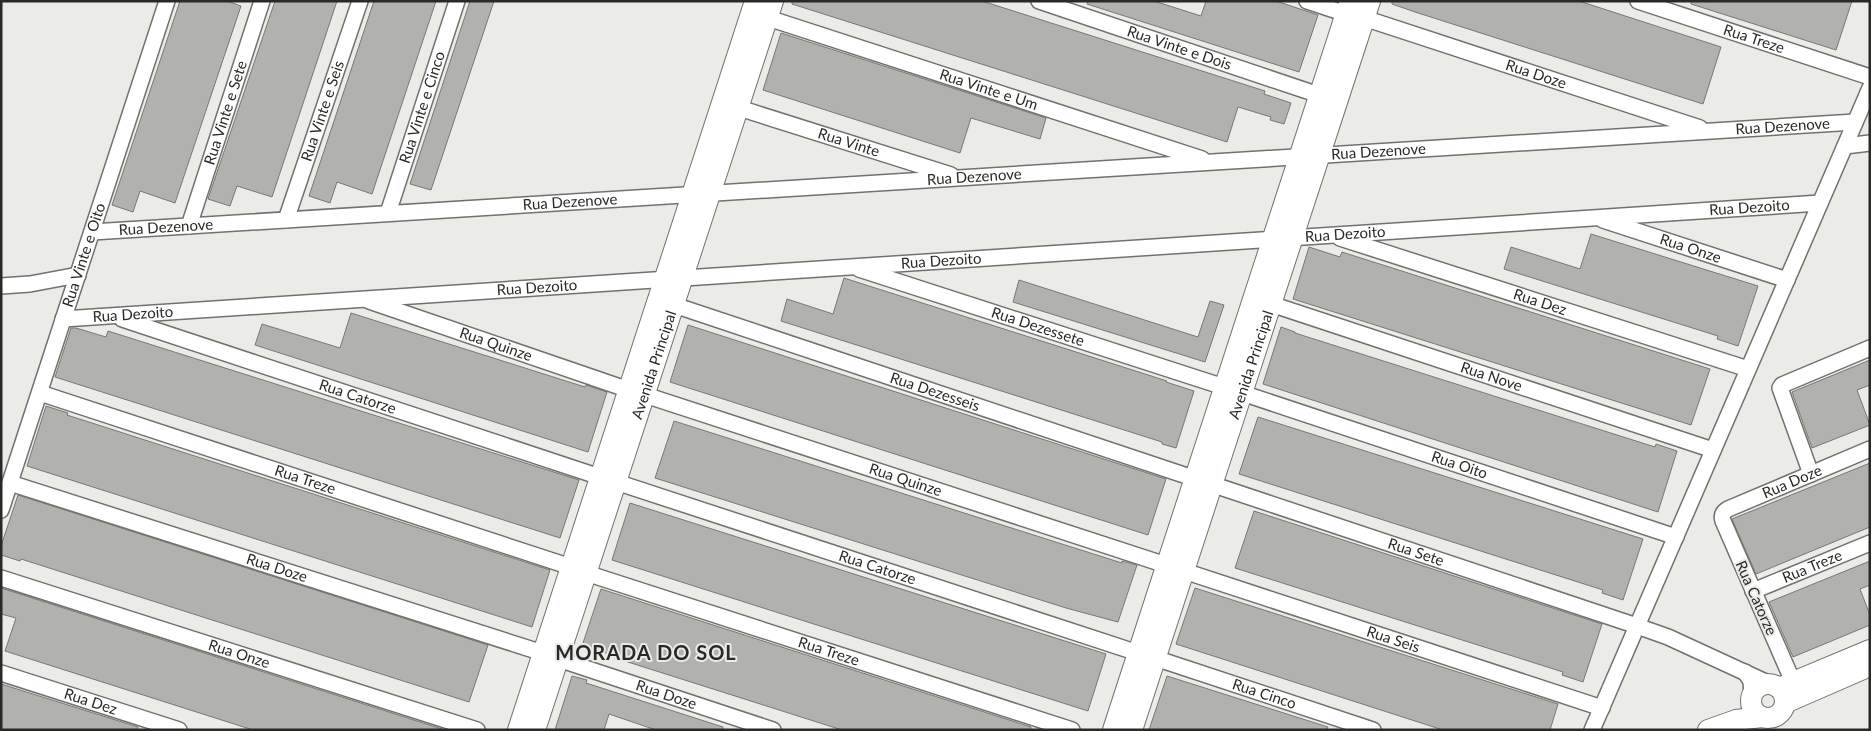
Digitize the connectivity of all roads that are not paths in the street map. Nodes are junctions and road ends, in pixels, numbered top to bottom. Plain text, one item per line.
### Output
1 (167, 1) edge
2 (262, 1) edge
3 (360, 1) edge
4 (457, 1) edge
5 (755, 1) edge
6 (1039, 1) edge
7 (1307, 1) edge
8 (1638, 1) edge
9 (1357, 9) edge
10 (771, 10) edge
11 (1870, 76) edge
12 (1870, 88) edge
13 (1319, 95) junction
14 (739, 108) junction
15 (1855, 122) junction
16 (1708, 130) junction
17 (1870, 143) edge
18 (1844, 146) junction
19 (1320, 154) junction
20 (1299, 156) junction
21 (1211, 162) junction
22 (960, 178) junction
23 (701, 194) junction
24 (1820, 203) junction
25 (388, 213) junction
26 (1595, 217) junction
27 (286, 220) junction
28 (189, 226) junction
29 (92, 232) junction
30 (1331, 235) junction
31 (1293, 237) junction
32 (1273, 238) junction
33 (852, 267) junction
34 (78, 275) junction
35 (674, 279) junction
36 (1787, 280) junction
37 (1, 286) edge
38 (363, 299) junction
39 (1271, 304) junction
40 (674, 305) junction
41 (114, 316) junction
42 (64, 319) junction
43 (1870, 348) edge
44 (1748, 368) junction
45 (1233, 390) junction
46 (637, 392) junction
47 (40, 393) junction
48 (1870, 449) edge
49 (1713, 450) junction
50 (1812, 474) junction
51 (608, 480) junction
52 (1203, 481) junction
53 (10, 483) junction
54 (1, 510) edge
55 (1723, 521) joint
56 (1676, 536) junction
57 (1870, 543) edge
58 (1175, 568) junction
59 (579, 570) junction
60 (1, 578) edge
61 (1754, 591) junction
62 (1637, 626) junction
63 (1870, 650) edge
64 (551, 656) junction
65 (1147, 656) junction
66 (1870, 666) edge
67 (1745, 672) junction
68 (1, 673) edge
69 (1781, 687) junction
70 (1752, 698) junction
71 (1602, 708) junction
72 (1762, 717) junction
73 (1736, 720) junction
74 (179, 730) edge
75 (477, 730) edge
76 (518, 730) edge
77 (535, 730) edge
78 (773, 730) edge
79 (1072, 730) edge
80 (1113, 730) edge
81 (1132, 730) edge
82 (1373, 730) edge
83 (1592, 730) edge
84 (1708, 730) edge

1 - 29 street, Rua Vinte e Oito
2 - 28 street, Rua Vinte e Sete
3 - 27 street, Rua Vinte e Seis
4 - 25 street, Rua Vinte e Cinco
5 - 23 street, Avenida Principal
6 - 13 street, Rua Vinte e Dois
7 - 9 street, Rua Doze
8 - 11 street, Rua Treze
9 - 13 street, Avenida Principal
9 - 16 street, Rua Doze
9 - 19 street, Avenida Principal
10 - 14 street, Avenida Principal
10 - 21 street, Rua Vinte e Um
12 - 15 street
13 - 20 street, Avenida Principal
14 - 22 street, Rua Vinte
14 - 23 street, Avenida Principal
15 - 16 street, Rua Dezenove
15 - 18 street
16 - 19 street, Rua Dezenove
17 - 18 street
18 - 24 street
19 - 20 street, Rua Dezenove
19 - 31 street, Avenida Principal
20 - 21 street, Rua Dezenove
20 - 32 street, Avenida Principal
21 - 22 street, Rua Dezenove
22 - 23 street, Rua Dezenove
23 - 25 street, Rua Dezenove
23 - 35 street, Avenida Principal
24 - 26 street, Rua Dezoito
24 - 36 street
25 - 27 street, Rua Dezenove
26 - 30 street, Rua Dezoito
26 - 36 street, Rua Onze
27 - 28 street, Rua Dezenove
28 - 29 street, Rua Dezenove
29 - 34 street, Rua Vinte e Oito
30 - 31 street, Rua Dezoito
30 - 44 street, Rua Dez
31 - 32 street, Rua Dezoito
31 - 39 street, Avenida Principal
32 - 33 street, Rua Dezoito
32 - 45 street, Avenida Principal
33 - 35 street, Rua Dezoito
33 - 45 street, Rua Dezessete
34 - 37 street
34 - 42 street, Rua Vinte e Oito
35 - 38 street, Rua Dezoito
35 - 40 street, Avenida Principal
35 - 46 street, Avenida Principal
36 - 44 street
38 - 41 street, Rua Dezoito
38 - 46 street, Rua Quinze
39 - 45 street, Avenida Principal
39 - 49 street, Rua Nove
40 - 46 street, Avenida Principal
40 - 52 street, Rua Dezesseis
41 - 42 street, Rua Dezoito
41 - 51 street, Rua Catorze
42 - 47 street, Rua Vinte e Oito
43 - 50 street
44 - 49 street
45 - 52 street, Avenida Principal
45 - 56 street, Rua Oito
46 - 51 street, Avenida Principal
46 - 58 street, Rua Quinze
47 - 53 street, Rua Vinte e Oito
47 - 59 street, Rua Treze
48 - 50 street, Rua Doze
49 - 56 street
50 - 55 street, Rua Doze
51 - 59 street, Avenida Principal
51 - 65 street, Rua Catorze
52 - 58 street, Avenida Principal
52 - 62 street, Rua Sete
53 - 54 street, Rua Vinte e Oito
53 - 64 street, Rua Doze
55 - 61 street, Rua Catorze
56 - 62 street
57 - 61 street, Rua Treze
58 - 65 street, Avenida Principal
58 - 71 street, Rua Seis
59 - 64 street, Avenida Principal
59 - 79 street, Rua Treze
60 - 75 street, Rua Onze
61 - 69 street, Rua Catorze
62 - 67 street, Rua Sete
62 - 71 street
63 - 69 street
64 - 76 street, Avenida Principal
64 - 77 street, Avenida Principal
64 - 78 street, Rua Doze
65 - 80 street, Avenida Principal
65 - 81 street, Avenida Principal
65 - 82 street, Rua Cinco
66 - 69 street
67 - 69 street, Rua Sete
67 - 70 street
68 - 74 street, Rua Dez
69 - 70 street
69 - 72 street
70 - 72 street
70 - 73 street
71 - 83 street
72 - 73 street
73 - 84 street

